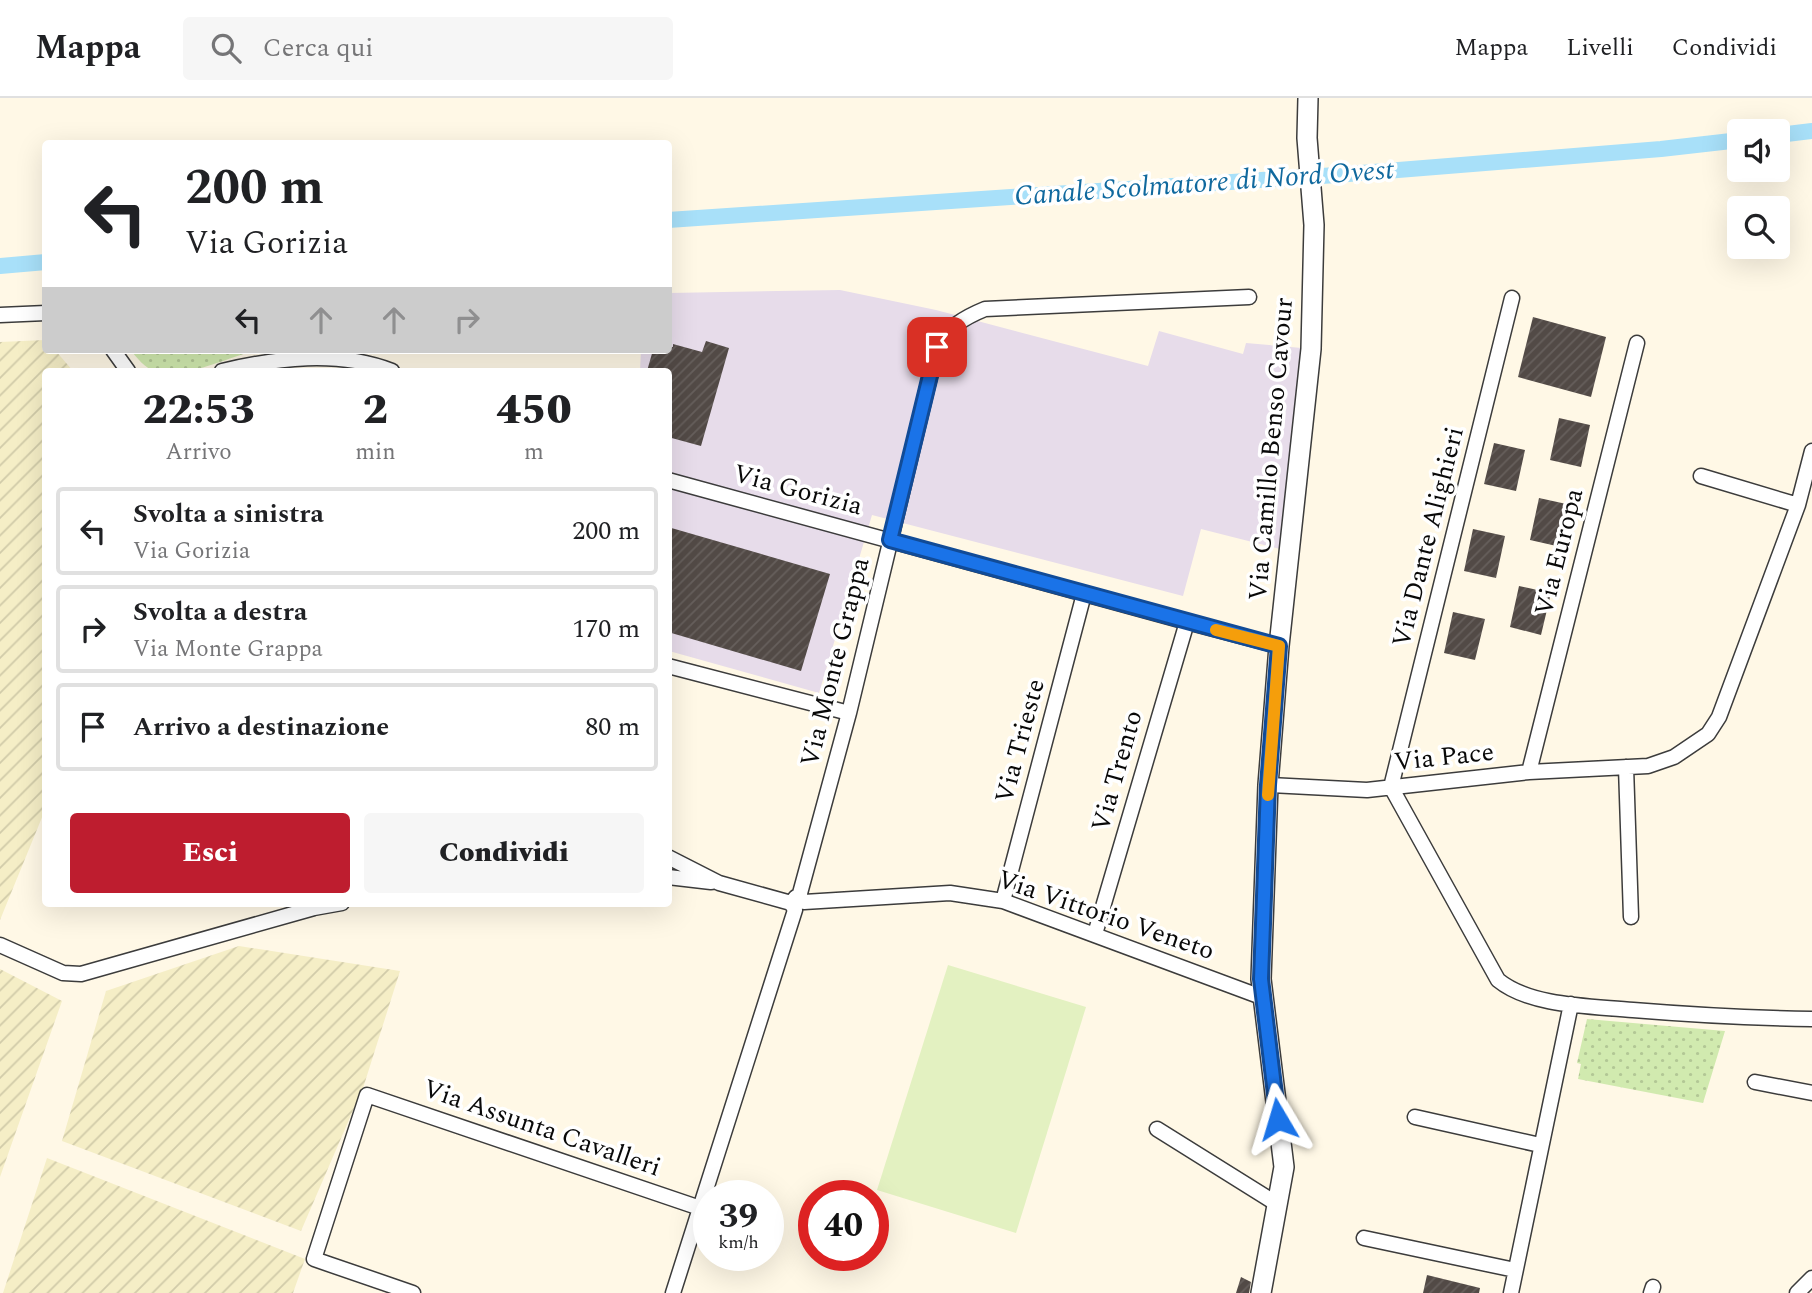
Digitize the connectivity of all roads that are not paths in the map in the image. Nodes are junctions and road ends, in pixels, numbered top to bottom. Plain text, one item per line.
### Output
1 (1308, 98) edge
2 (1249, 297) dead end
3 (1512, 298) dead end
4 (39, 313) edge
5 (0, 315) edge
6 (1637, 343) dead end
7 (238, 368) edge
8 (379, 368) edge
9 (1812, 451) edge
10 (1701, 476) dead end
11 (672, 481) edge
12 (1798, 505) junction
13 (890, 540) junction
14 (1084, 594) junction
15 (1187, 622) junction
16 (1279, 646) junction
17 (672, 667) edge
18 (849, 713) junction
19 (1626, 767) junction
20 (1529, 772) junction
21 (1268, 785) junction
22 (1391, 787) junction
23 (672, 859) edge
24 (672, 877) edge
25 (719, 883) junction
26 (1003, 901) junction
27 (797, 903) junction
28 (320, 907) edge
29 (1632, 917) dead end
30 (1095, 934) junction
31 (0, 945) edge
32 (1264, 998) junction
33 (1571, 1004) junction
34 (1812, 1019) edge
35 (1755, 1082) dead end
36 (1812, 1093) edge
37 (1415, 1116) dead end
38 (1157, 1129) dead end
39 (1540, 1145) junction
40 (709, 1180) edge
41 (1277, 1204) junction
42 (693, 1206) edge
43 (693, 1230) edge
44 (1364, 1238) dead end
45 (1515, 1270) junction
46 (1812, 1278) edge
47 (413, 1293) edge
48 (673, 1293) edge
49 (1261, 1293) edge
50 (1511, 1293) edge
51 (1797, 1293) edge

1 - 16 street, Via Camillo Benso Cavour
2 - 13 street, Via Monte Grappa
3 - 22 street, Via Dante Alighieri
4 - 5 street
6 - 20 street, Via Europa
7 - 8 street
9 - 12 street, Via Pace
10 - 12 street
11 - 13 street, Via Gorizia
12 - 19 street, Via Pace
13 - 14 street, Via Gorizia
13 - 18 street, Via Monte Grappa
14 - 15 street, Via Gorizia
14 - 26 street, Via Trieste
15 - 16 street, Via Gorizia
15 - 30 street, Via Trento
16 - 21 street, Via Camillo Benso Cavour
17 - 18 street
18 - 27 street, Via Monte Grappa
19 - 20 street, Via Pace
19 - 29 street
20 - 22 street, Via Pace
21 - 22 street, Via Pace
21 - 32 street, Via Camillo Benso Cavour
22 - 33 street
23 - 25 street, Via Vittorio Veneto
24 - 25 street
25 - 27 street, Via Vittorio Veneto
26 - 27 street, Via Vittorio Veneto
26 - 30 street, Via Vittorio Veneto
27 - 40 street, Via Monte Grappa
28 - 31 street
30 - 32 street, Via Vittorio Veneto
32 - 41 street, Via Camillo Benso Cavour
33 - 34 street
33 - 39 street
35 - 36 street
37 - 39 street
38 - 41 street
39 - 45 street
41 - 49 street, Via Camillo Benso Cavour
42 - 47 street, Via Assunta Cavalleri
43 - 48 street, Via Monte Grappa
44 - 45 street
45 - 50 street
46 - 51 street

